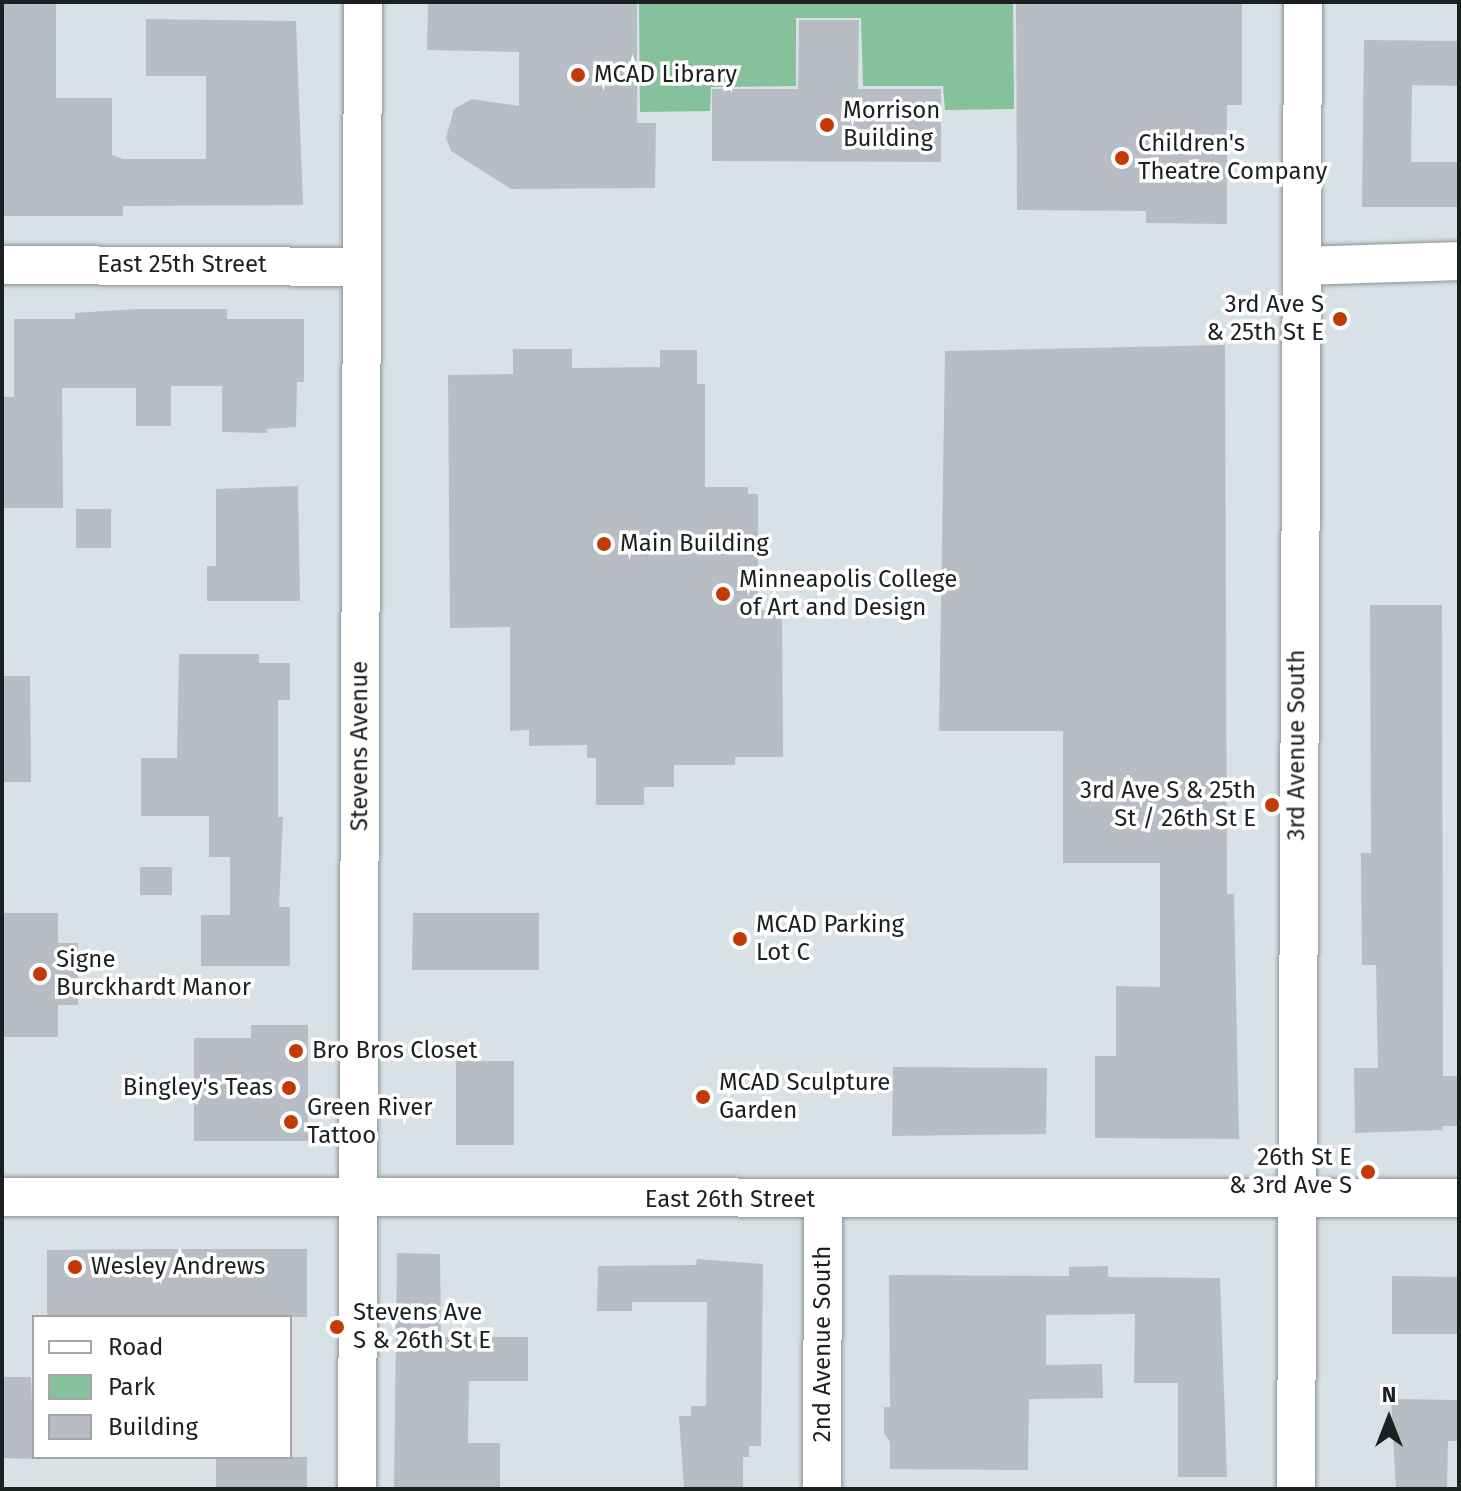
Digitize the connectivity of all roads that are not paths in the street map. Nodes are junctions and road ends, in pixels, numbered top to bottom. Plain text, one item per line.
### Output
1 (363, 2) edge
2 (1303, 2) edge
3 (1459, 261) edge
4 (2, 265) edge
5 (1303, 266) junction
6 (361, 267) junction
7 (2, 1197) edge
8 (1459, 1198) edge
9 (1297, 1199) junction
10 (359, 1200) junction
11 (823, 1200) junction
12 (357, 1489) edge
13 (822, 1489) edge
14 (1296, 1489) edge

1 - 6 street, Stevens Avenue
2 - 5 street, 3rd Avenue South
3 - 5 street
4 - 6 street, East 25th Street
5 - 9 street, 3rd Avenue South
6 - 10 street, Stevens Avenue
7 - 10 street, East 26th Street
8 - 9 street, East 26th Street
9 - 11 street, East 26th Street
9 - 14 street, 3rd Avenue South
10 - 11 street, East 26th Street
10 - 12 street, Stevens Avenue
11 - 13 street, 2nd Avenue South

